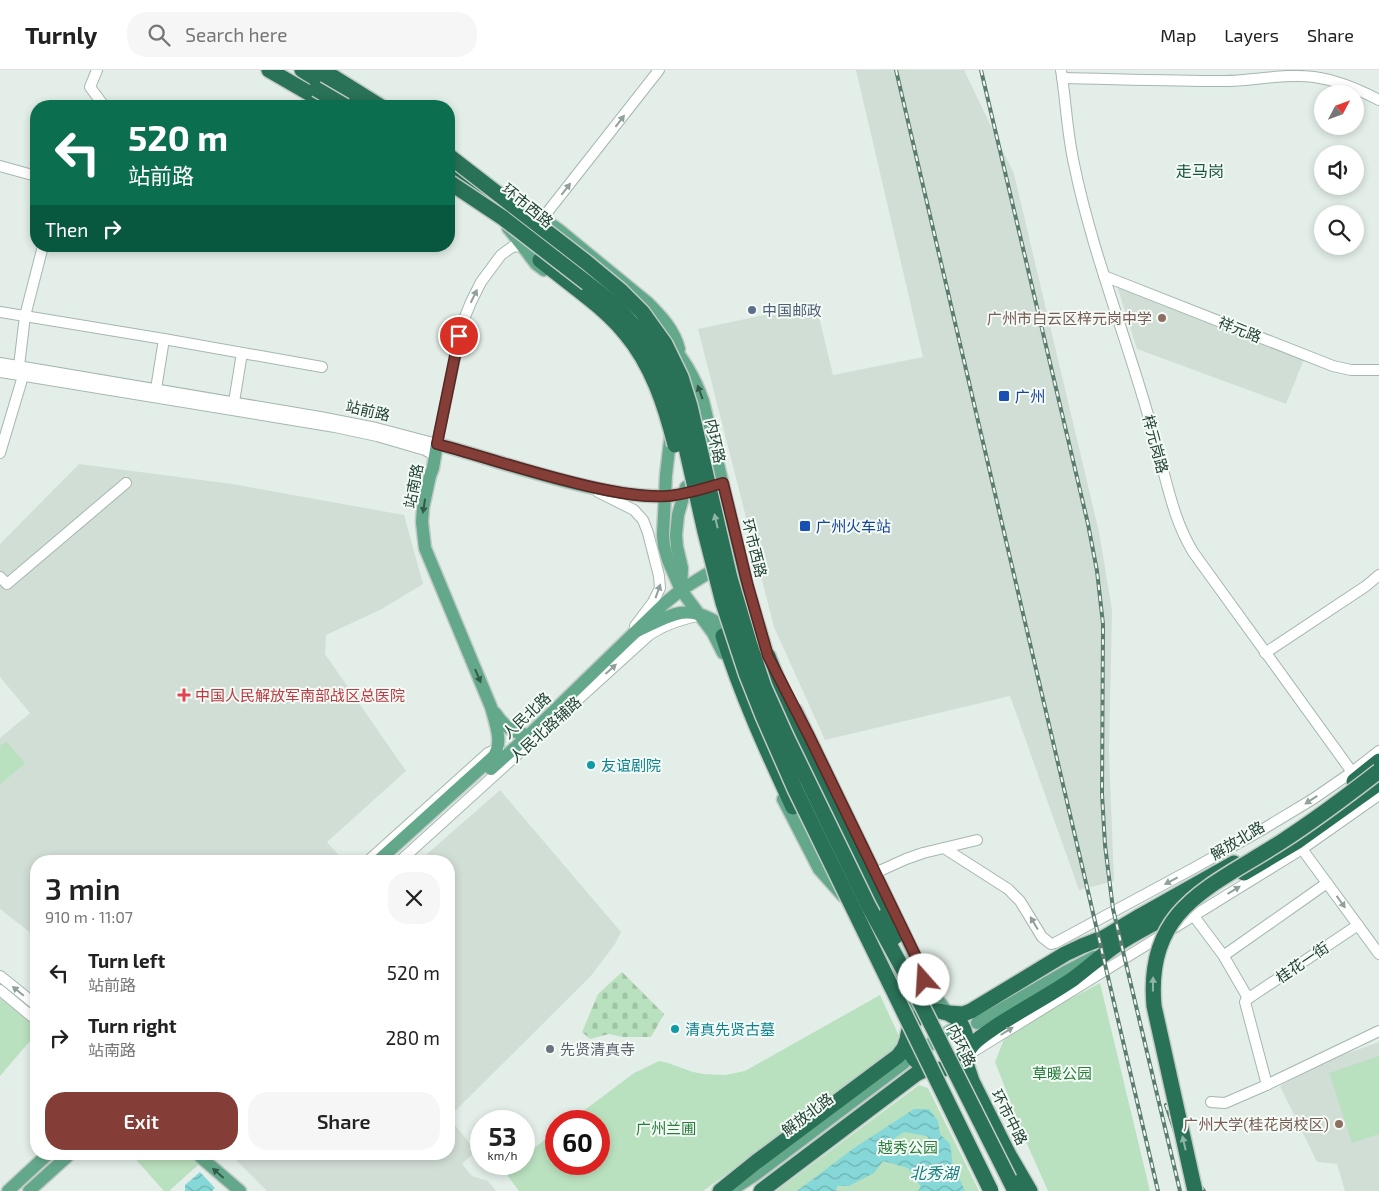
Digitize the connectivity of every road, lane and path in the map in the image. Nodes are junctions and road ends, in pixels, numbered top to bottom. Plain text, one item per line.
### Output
1 (97, 70) edge
2 (267, 70) edge
3 (284, 70) edge
4 (292, 70) edge
5 (302, 70) edge
6 (310, 70) edge
7 (322, 70) edge
8 (334, 70) edge
9 (659, 70) edge
10 (1061, 74) edge
11 (100, 100) edge
12 (314, 100) edge
13 (328, 100) edge
14 (331, 100) edge
15 (332, 100) edge
16 (350, 100) edge
17 (358, 100) edge
18 (370, 100) edge
19 (382, 100) edge
20 (1379, 100) edge
21 (455, 153) edge
22 (455, 161) edge
23 (0, 166) edge
24 (455, 168) edge
25 (30, 174) edge
26 (455, 174) edge
27 (455, 181) edge
28 (455, 184) edge
29 (455, 186) edge
30 (455, 190) edge
31 (477, 196) junction
32 (542, 219) junction
33 (505, 223) junction
34 (524, 248) junction
35 (558, 250) junction
36 (41, 252) edge
37 (540, 260) joint
38 (1104, 276) junction
39 (0, 312) edge
40 (25, 316) junction
41 (663, 334) junction
42 (164, 339) junction
43 (644, 348) junction
44 (242, 353) junction
45 (652, 360) junction
46 (0, 363) edge
47 (322, 367) dead end
48 (1379, 370) edge
49 (21, 371) junction
50 (0, 372) edge
51 (156, 389) junction
52 (234, 402) junction
53 (686, 406) junction
54 (690, 424) junction
55 (710, 430) junction
56 (437, 444) junction
57 (714, 448) junction
58 (693, 452) junction
59 (0, 453) edge
60 (434, 458) junction
61 (126, 482) dead end
62 (723, 483) junction
63 (582, 485) junction
64 (684, 494) junction
65 (665, 496) junction
66 (737, 544) junction
67 (1379, 575) edge
68 (0, 577) edge
69 (716, 578) junction
70 (748, 586) junction
71 (682, 590) junction
72 (700, 615) junction
73 (637, 631) junction
74 (722, 636) junction
75 (622, 646) junction
76 (1265, 653) junction
77 (768, 656) junction
78 (749, 659) junction
79 (572, 699) junction
80 (491, 707) junction
81 (529, 735) junction
82 (498, 748) joint
83 (1379, 751) edge
84 (1379, 761) edge
85 (1379, 771) edge
86 (1352, 772) junction
87 (482, 783) junction
88 (1379, 783) edge
89 (1377, 801) edge
90 (439, 802) junction
91 (978, 840) dead end
92 (944, 848) junction
93 (1302, 849) junction
94 (375, 855) edge
95 (384, 855) edge
96 (396, 855) edge
97 (406, 855) edge
98 (875, 874) junction
99 (1327, 883) junction
100 (849, 893) junction
101 (861, 913) junction
102 (1193, 915) junction
103 (1358, 924) junction
104 (887, 928) junction
105 (870, 937) junction
106 (1109, 943) junction
107 (910, 945) junction
108 (1226, 954) dead end
109 (1379, 954) edge
110 (922, 969) junction
111 (0, 976) edge
112 (911, 988) junction
113 (0, 990) edge
114 (30, 1000) edge
115 (1246, 1000) junction
116 (901, 1007) junction
117 (948, 1013) junction
118 (30, 1015) edge
119 (917, 1018) junction
120 (975, 1020) dead end
121 (1379, 1031) edge
122 (954, 1032) dead end
123 (908, 1038) junction
124 (966, 1056) junction
125 (928, 1058) junction
126 (1267, 1085) junction
127 (1211, 1102) dead end
128 (45, 1160) edge
129 (63, 1160) edge
130 (75, 1160) edge
131 (203, 1160) edge
132 (1003, 1187) edge
133 (8, 1191) edge
134 (19, 1191) edge
135 (29, 1191) edge
136 (41, 1191) edge
137 (240, 1191) edge
138 (720, 1191) edge
139 (730, 1191) edge
140 (746, 1191) edge
141 (761, 1191) edge
142 (1028, 1191) edge
143 (1195, 1191) edge

1 - 11 street
2 - 12 main road
2 - 13 highway
3 - 14 highway, bridge
4 - 15 main road
5 - 16 highway
6 - 17 main road
7 - 18 highway
8 - 19 main road
32 -> 9 street
10 - 20 street
10 - 38 street, 梓元岗路
21 - 32 main road
101 -> 22 highway, 内环路, bridge
23 - 25 street
24 - 35 main road, 环市西路
26 - 31 highway
27 - 33 highway, 内环路, bridge
28 - 31 main road, 环市西路
29 - 33 highway, bridge
30 - 31 main road
31 - 33 main road, 环市西路
31 - 35 highway
32 - 41 main road
33 - 34 main road
33 - 43 main road, 环市西路
33 - 69 highway, 内环路, bridge
34 - 37 main road
34 - 45 main road
56 -> 34 street, 站南路
35 - 41 main road, 环市西路
36 - 40 street
37 - 69 highway, bridge
38 - 48 street, 祥元路
38 - 76 street, 梓元岗路
39 - 40 street
40 - 42 street
40 - 49 street
41 - 43 main road
41 - 53 main road
55 -> 41 main road, 环市西路
42 - 44 street
42 - 51 street
43 - 45 main road, 环市西路
44 - 47 street
44 - 52 street
45 - 65 main road, 环市西路
46 - 49 street, 站前路
49 - 50 street, 站前路
49 - 51 street, 站前路
49 - 59 street
49 - 60 street, 站前路
51 - 52 street, 站前路
52 - 56 street, 站前路
53 - 54 main road
53 - 55 main road
54 - 57 main road
54 - 58 main road
55 - 57 main road, 环市西路
56 - 60 main road, 站南路
56 - 63 main road, 站前路
57 - 58 main road
57 - 62 main road, 环市西路
58 - 64 main road
60 -> 80 main road, 站南路
61 - 68 street
62 - 64 main road, 站前路
62 - 66 main road, 环市西路
63 - 65 main road, 站前路
75 -> 63 street
64 - 65 main road, 站前路
64 - 71 main road
65 - 71 main road, 环市西路
66 - 70 main road, 环市西路
66 - 71 main road, 人民北路
67 - 76 street
69 - 116 highway, 内环路, bridge
70 - 77 main road, 环市西路
70 - 78 main road
71 - 72 main road, 环市西路
71 - 73 main road, 人民北路
72 - 73 main road
72 - 74 main road
72 - 78 main road, 环市西路
79 -> 72 street, 人民北路辅路
72 - 100 main road
73 - 75 main road, 人民北路
74 - 78 main road
74 - 100 main road
74 - 116 highway, bridge
75 - 79 main road, 人民北路
76 - 86 street, 梓元岗路
77 - 98 main road, 环市西路
77 - 104 main road
77 - 112 highway, bridge
78 - 100 main road, 环市西路
79 - 81 main road, 人民北路
79 - 87 street, 人民北路辅路
80 - 81 main road
80 - 82 main road, 站南路
81 - 87 main road, 人民北路
82 - 90 main road, 人民北路
83 - 86 street
84 - 106 highway, 解放北路
143 -> 85 highway, bridge
86 -> 92 street
87 - 96 main road, 人民北路
87 - 97 street, 人民北路辅路
88 - 106 highway, 解放北路
89 - 93 street
90 - 94 street
90 - 95 main road, 人民北路
91 - 92 street
92 - 98 street
93 - 99 street
102 -> 93 street
98 - 107 main road, 环市西路
99 -> 103 street
99 - 108 street
100 - 101 main road, 环市西路
101 - 105 main road, 环市西路
101 - 112 highway, 内环路, bridge
101 - 132 highway, bridge
102 - 115 street
124 -> 102 street
103 - 109 street
103 - 115 street, 桂花一街
104 - 107 main road
104 - 112 main road
105 - 112 main road, 环市西路
105 - 123 main road
106 - 117 highway, 解放北路
106 - 120 main road, 解放北路
106 - 124 highway, 解放北路
107 - 110 main road, 环市西路
110 - 112 main road
110 - 117 main road, 环市西路
114 -> 111 street
112 - 117 main road
112 - 119 main road, 环市西路
112 - 132 highway, 内环路, bridge
113 - 118 street
115 - 126 street
116 - 132 highway, 内环路, bridge
117 - 119 highway
117 - 124 highway
119 - 123 highway
121 - 126 street
122 - 125 main road
123 - 125 highway
123 - 138 highway
124 - 125 highway
124 - 142 highway, 环市中路
125 - 132 highway
125 - 141 highway
126 - 127 street
128 - 133 main road
128 - 134 main road
129 - 135 main road
130 - 136 main road
137 -> 131 main road
139 - 140 main road, 解放北路

